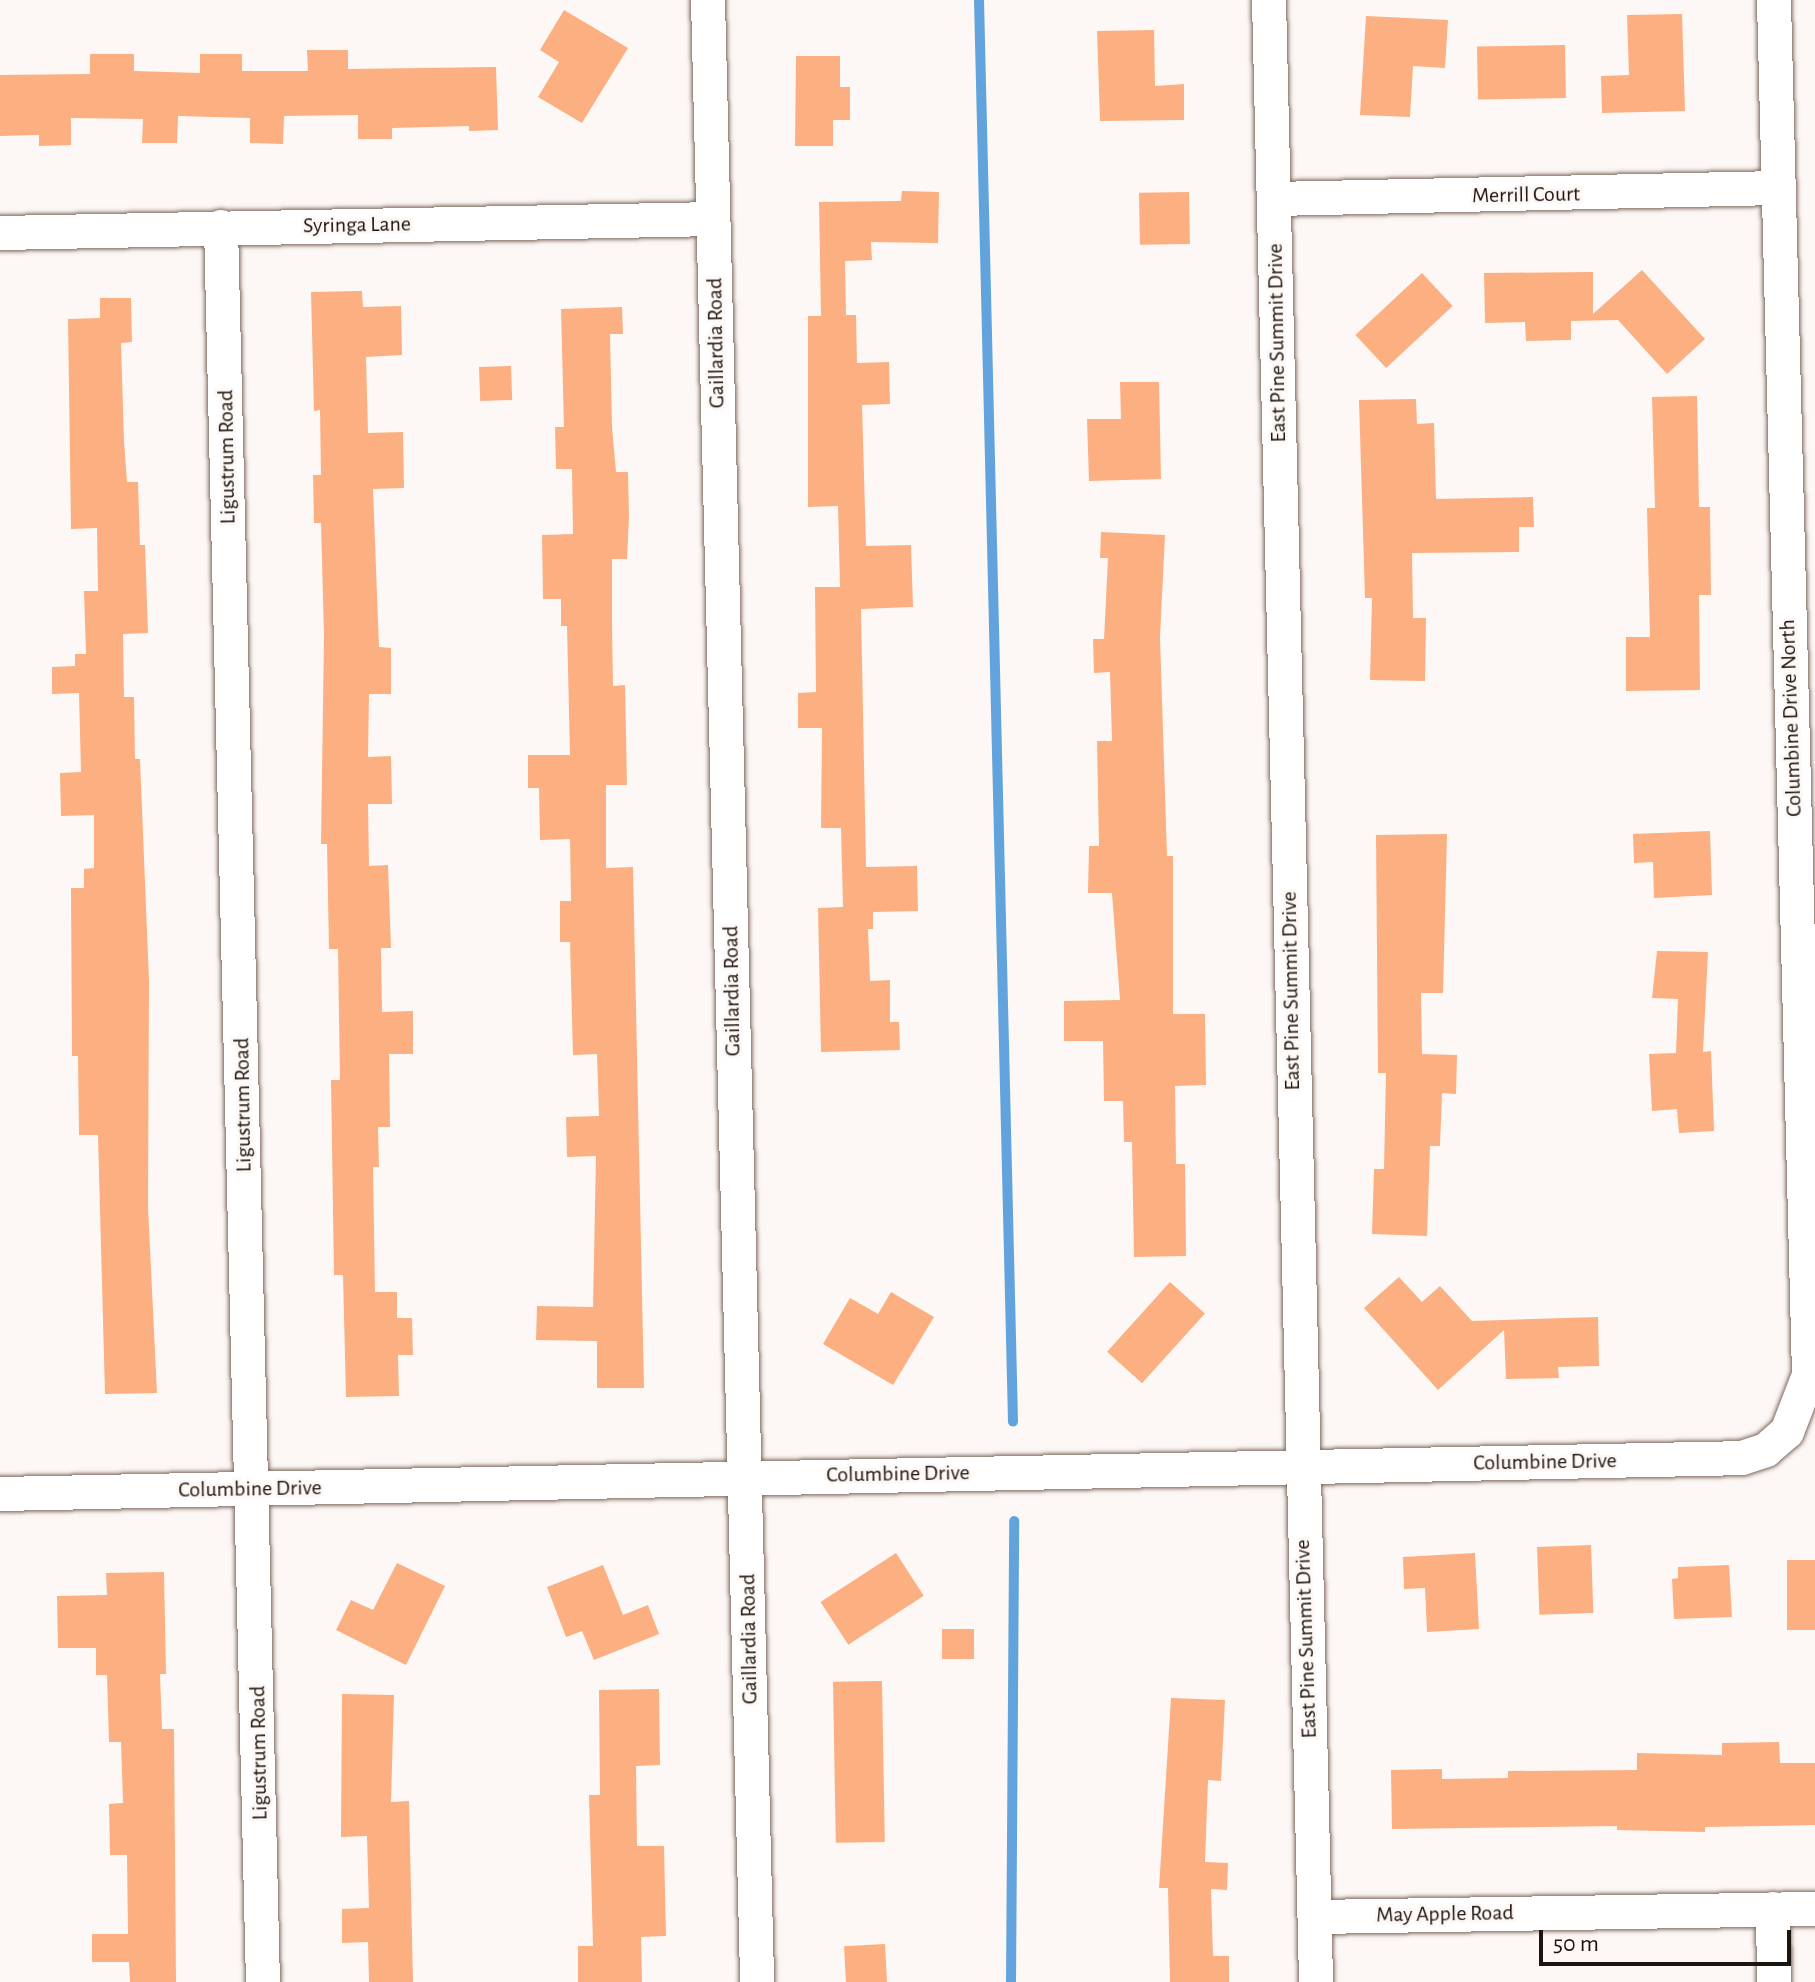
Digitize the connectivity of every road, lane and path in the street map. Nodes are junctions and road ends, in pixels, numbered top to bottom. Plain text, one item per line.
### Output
1 (708, 0) edge
2 (1269, 0) edge
3 (1774, 0) edge
4 (1777, 188) junction
5 (1274, 199) junction
6 (713, 219) junction
7 (221, 227) junction
8 (0, 233) edge
9 (1787, 1432) joint
10 (1301, 1466) junction
11 (745, 1478) junction
12 (253, 1489) junction
13 (0, 1494) edge
14 (1773, 1909) junction
15 (1815, 1909) edge
16 (1315, 1917) junction
17 (263, 1982) edge
18 (757, 1982) edge
19 (1316, 1982) edge
20 (1774, 1982) edge

1 - 6 street, Gaillardia Road
2 - 5 street, East Pine Summit Drive
3 - 4 street, Columbine Drive North
4 - 5 street, Merrill Court
4 - 9 street, Columbine Drive North
5 - 10 street, East Pine Summit Drive
6 - 7 street, Syringa Lane
6 - 11 street, Gaillardia Road
7 - 8 street, Syringa Lane
7 - 12 street, Ligustrum Road
9 - 10 street, Columbine Drive
10 - 11 street, Columbine Drive
10 - 16 street, East Pine Summit Drive
11 - 12 street, Columbine Drive
11 - 18 street, Gaillardia Road
12 - 13 street, Columbine Drive
12 - 17 street, Ligustrum Road
14 - 15 street, May Apple Road
14 - 16 street, May Apple Road
14 - 20 street
16 - 19 street, East Pine Summit Drive

